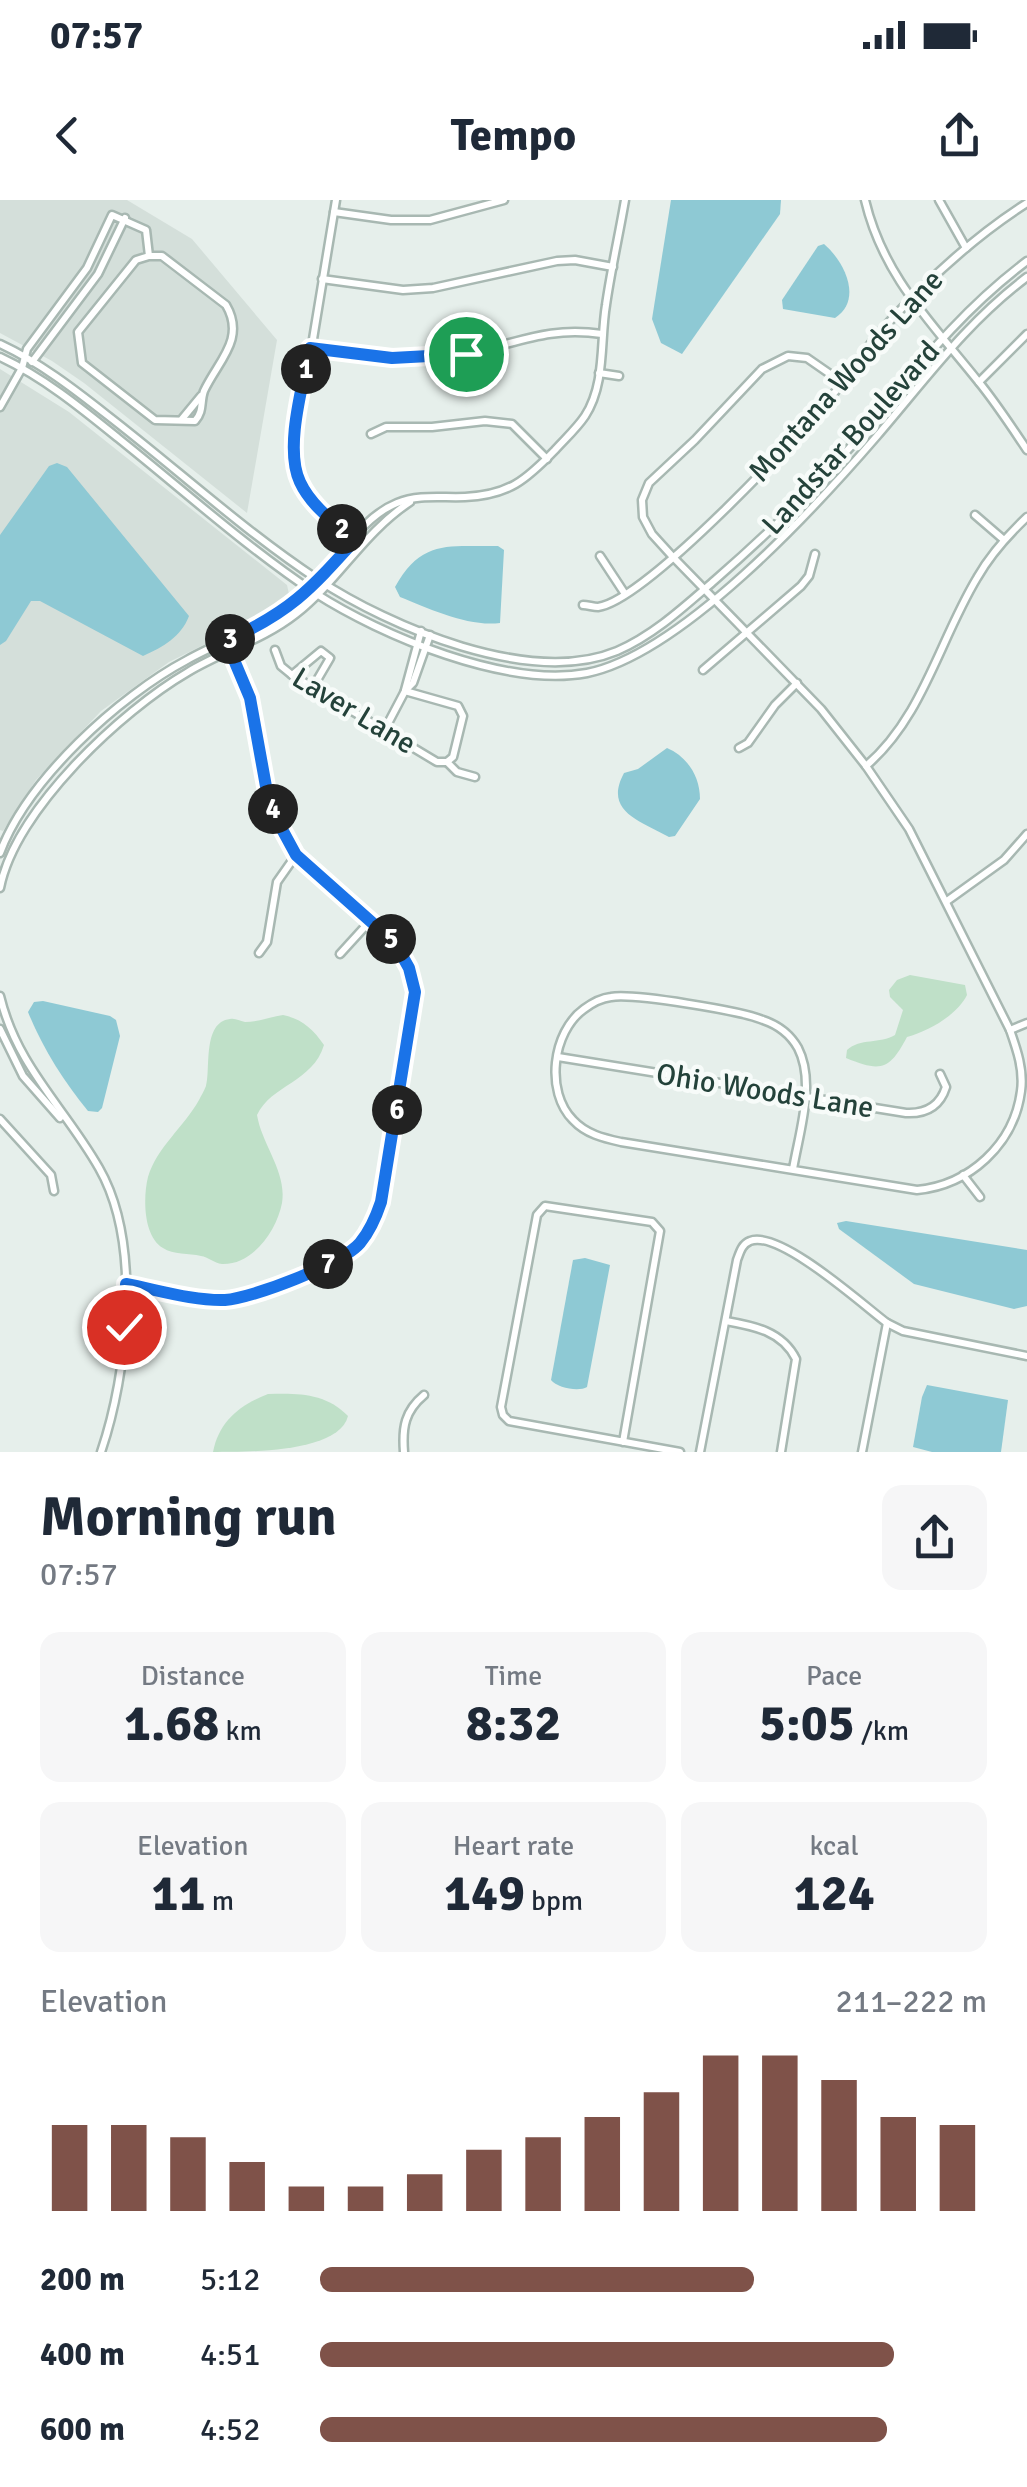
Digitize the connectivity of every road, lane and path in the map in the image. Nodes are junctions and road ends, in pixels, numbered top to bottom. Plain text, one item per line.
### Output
1 (336, 200) edge
2 (504, 200) edge
3 (626, 200) edge
4 (866, 200) edge
5 (939, 200) edge
6 (1022, 203) edge
7 (334, 212) junction
8 (125, 218) junction
9 (966, 248) junction
10 (149, 256) junction
11 (1027, 261) edge
12 (612, 266) junction
13 (87, 268) junction
14 (98, 274) junction
15 (1027, 277) edge
16 (322, 279) junction
17 (910, 301) junction
18 (56, 310) junction
19 (66, 318) junction
20 (602, 334) junction
21 (1027, 334) edge
22 (942, 337) junction
23 (0, 344) edge
24 (950, 347) junction
25 (310, 348) junction
26 (24, 356) junction
27 (0, 357) edge
28 (33, 362) junction
29 (22, 368) junction
30 (599, 373) junction
31 (620, 376) dead end
32 (979, 382) junction
33 (842, 383) junction
34 (0, 407) edge
35 (371, 434) dead end
36 (1027, 450) edge
37 (547, 459) junction
38 (975, 515) dead end
39 (1027, 517) edge
40 (1004, 540) junction
41 (358, 543) junction
42 (815, 554) dead end
43 (600, 556) dead end
44 (672, 556) junction
45 (319, 580) junction
46 (327, 585) junction
47 (704, 589) junction
48 (314, 592) junction
49 (625, 594) junction
50 (713, 598) junction
51 (583, 605) dead end
52 (748, 630) junction
53 (420, 631) junction
54 (430, 634) junction
55 (226, 641) junction
56 (416, 643) junction
57 (426, 646) junction
58 (275, 650) dead end
59 (230, 651) junction
60 (703, 670) dead end
61 (292, 675) junction
62 (797, 682) junction
63 (313, 687) junction
64 (405, 691) junction
65 (385, 729) junction
66 (739, 748) dead end
67 (447, 762) junction
68 (866, 766) junction
69 (475, 777) dead end
70 (1027, 834) edge
71 (0, 853) edge
72 (296, 855) junction
73 (2, 871) edge
74 (0, 888) edge
75 (947, 902) junction
76 (370, 920) junction
77 (259, 953) dead end
78 (340, 954) dead end
79 (0, 996) edge
80 (1027, 1023) edge
81 (0, 1030) edge
82 (1010, 1030) junction
83 (14, 1041) junction
84 (3, 1044) edge
85 (558, 1057) junction
86 (940, 1074) dead end
87 (804, 1097) junction
88 (0, 1118) edge
89 (78, 1136) junction
90 (794, 1170) junction
91 (963, 1175) junction
92 (54, 1191) dead end
93 (980, 1197) dead end
94 (126, 1284) junction
95 (726, 1320) junction
96 (888, 1323) junction
97 (1027, 1356) edge
98 (424, 1395) dead end
99 (623, 1442) junction
100 (101, 1452) edge
101 (404, 1452) edge
102 (680, 1452) edge
103 (700, 1452) edge
104 (782, 1452) edge
105 (862, 1452) edge

1 - 7 street
2 - 7 street
3 - 12 street
4 - 17 street
5 - 9 street
6 - 9 street, Montana Woods Lane
7 - 16 street
8 - 10 street
8 - 13 street
8 - 14 street
9 - 17 street, Montana Woods Lane
10 - 10 street
11 - 22 street, Landstar Boulevard
12 - 16 street
12 - 20 street
13 - 14 street
13 - 18 street
14 - 19 street
15 - 24 street, Landstar Boulevard
16 - 25 street
17 - 22 street
17 - 33 street, Montana Woods Lane
18 - 19 street
18 - 26 street
19 - 28 street
20 - 25 street
20 - 30 street
21 - 32 street
22 - 24 street
22 - 47 street, Landstar Boulevard
23 - 26 street, Landstar Boulevard
24 - 32 street
24 - 50 street, Landstar Boulevard
25 - 41 street
26 - 28 street, Landstar Boulevard
26 - 29 street
27 - 29 street, Landstar Boulevard
28 - 29 street
28 - 45 street, Landstar Boulevard
29 - 34 street
29 - 48 street, Landstar Boulevard
30 - 31 street
30 - 37 street
32 - 36 street
33 - 44 street, Montana Woods Lane
33 - 44 street
35 - 37 street
37 - 41 street
38 - 40 street
39 - 40 street
40 - 68 street
41 - 45 street
41 - 46 street
42 - 52 street
43 - 49 street
44 - 47 street
44 - 49 street, Montana Woods Lane
45 - 46 street, Landstar Boulevard
45 - 48 street
46 - 48 street
46 - 53 street, Landstar Boulevard
47 - 50 street
47 - 54 street, Landstar Boulevard
48 - 55 street
48 - 56 street, Landstar Boulevard
48 - 59 street
49 - 51 street
50 - 52 street
50 - 57 street, Landstar Boulevard
52 - 60 street
52 - 62 street
53 - 54 street, Landstar Boulevard
53 - 56 street
54 - 57 street
55 - 59 street
55 - 71 street
56 - 57 street, Landstar Boulevard
56 - 64 street
57 - 64 street
58 - 61 street, Laver Lane
59 - 72 street
59 - 73 street
61 - 63 street, Laver Lane
61 - 63 street
62 - 66 street
62 - 68 street
63 - 65 street, Laver Lane
64 - 65 street
64 - 67 street, Laver Lane
65 - 67 street, Laver Lane
67 - 69 street
68 - 75 street
70 - 75 street
72 - 76 street
72 - 77 street
73 - 74 street
75 - 82 street
76 - 78 street
76 - 94 street
79 - 83 street
80 - 82 street
81 - 84 street
82 - 91 street
83 - 84 street
83 - 89 street
84 - 89 street
85 - 87 street, Ohio Woods Lane
85 - 87 street
85 - 90 street
86 - 87 street, Ohio Woods Lane
87 - 90 street
88 - 92 street
89 - 94 street
90 - 91 street
91 - 93 street
94 - 100 street
95 - 96 street
95 - 103 street
95 - 104 street
96 - 97 street
96 - 105 street
98 - 101 street
99 - 99 street
99 - 102 street

